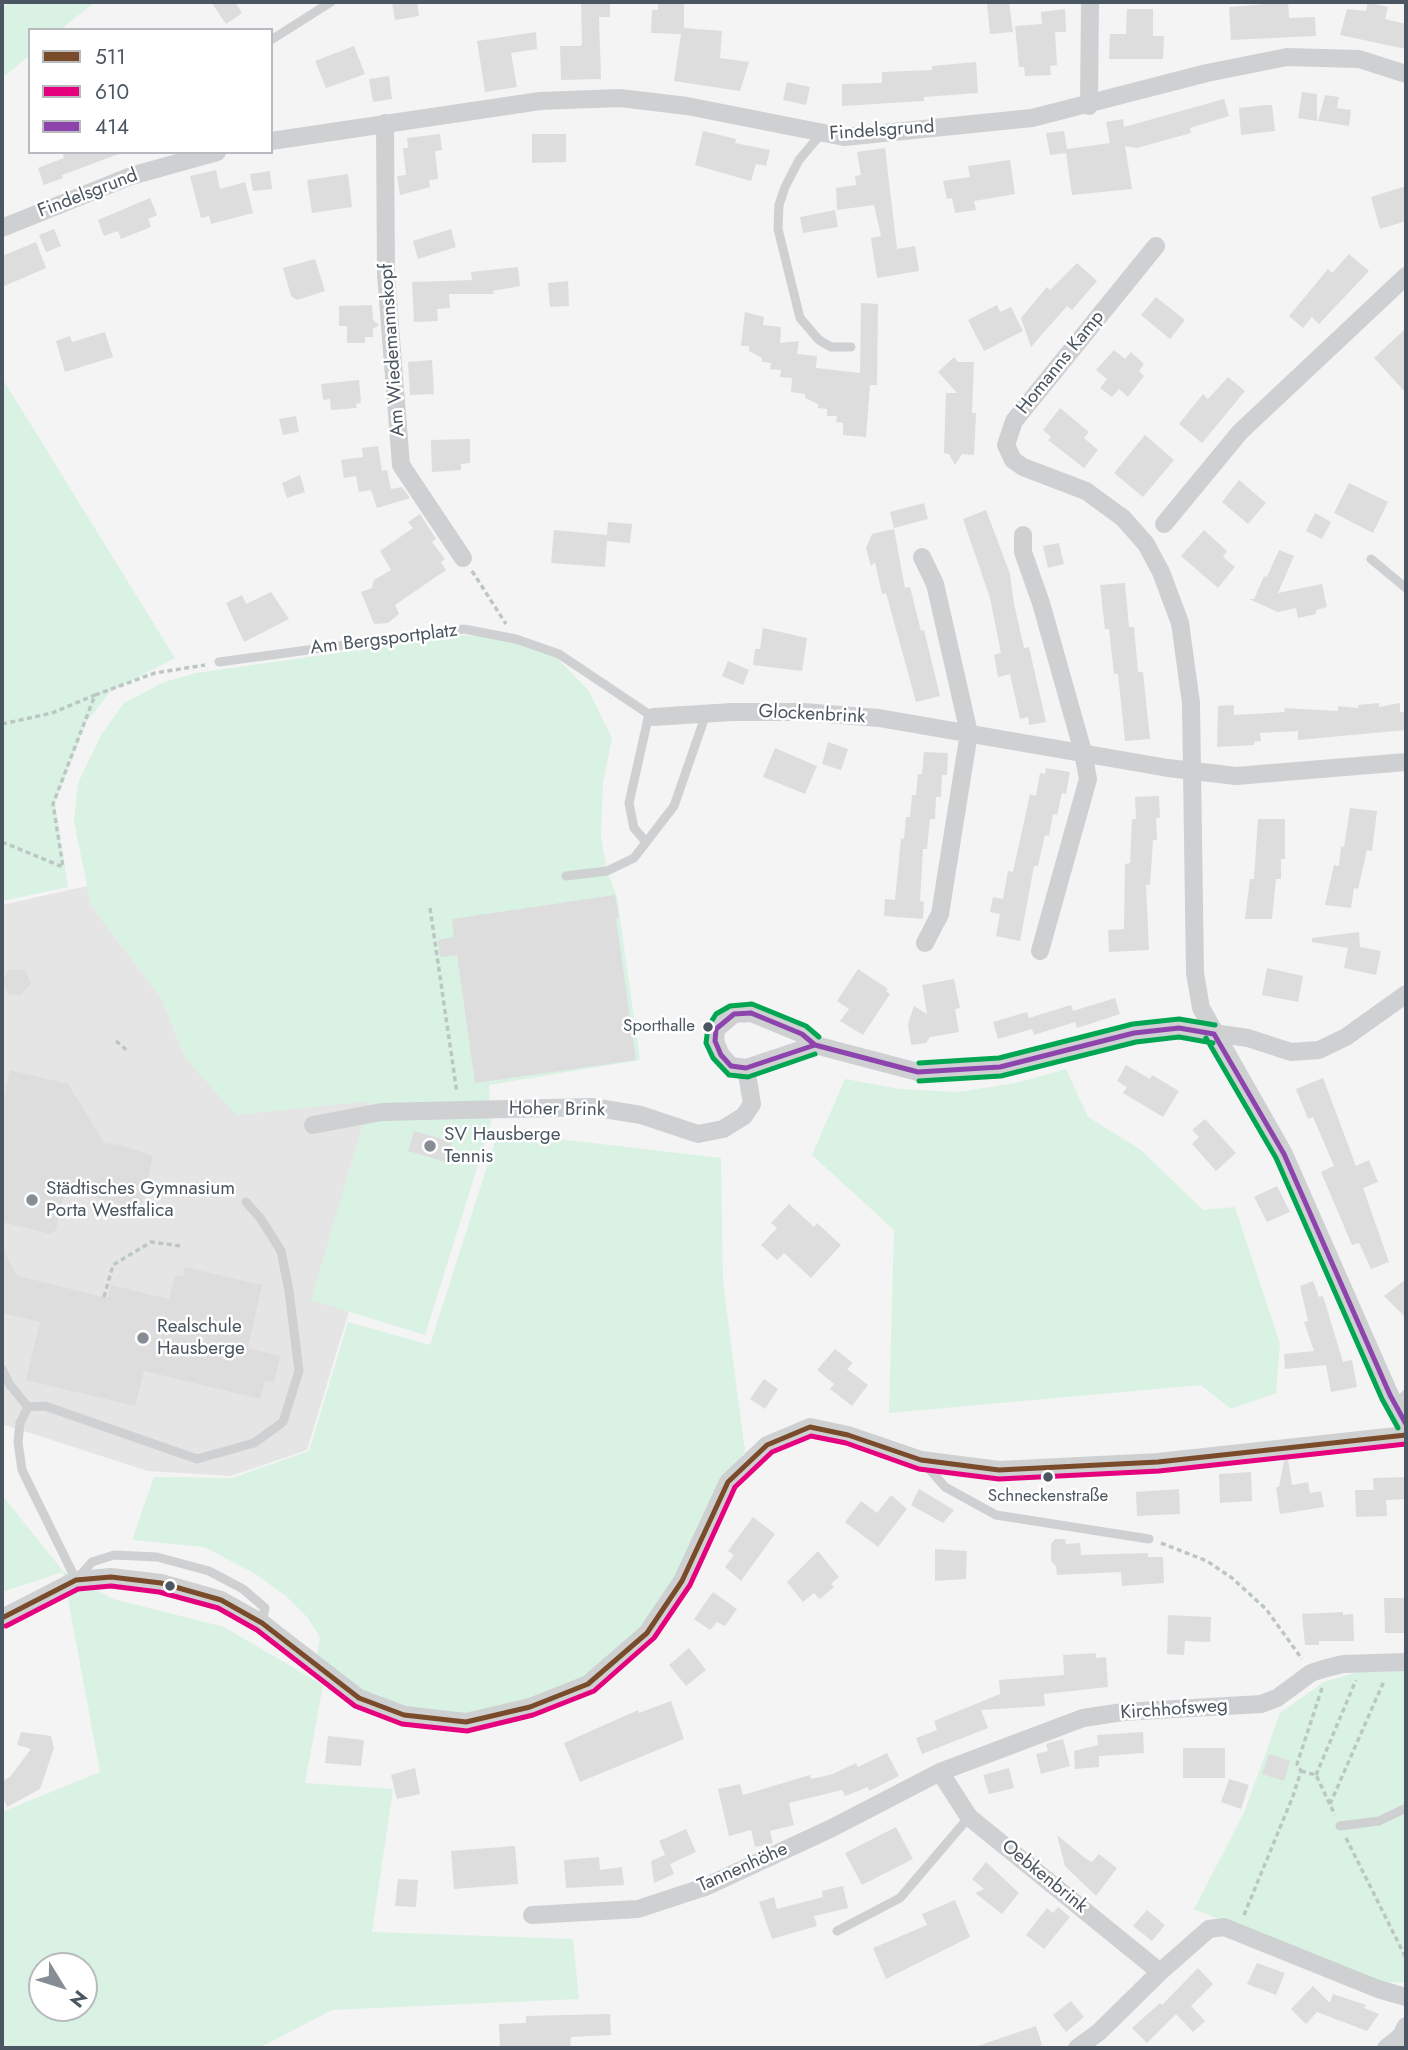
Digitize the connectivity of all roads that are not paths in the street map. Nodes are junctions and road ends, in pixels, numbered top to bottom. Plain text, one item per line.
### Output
1 (331, 2) edge
2 (1090, 2) edge
3 (273, 39) edge
4 (1406, 74) edge
5 (1089, 106) junction
6 (385, 123) junction
7 (820, 135) junction
8 (273, 141) edge
9 (192, 155) edge
10 (2, 228) edge
11 (1156, 246) dead end
12 (1406, 276) edge
13 (851, 347) dead end
14 (1164, 524) dead end
15 (1023, 535) dead end
16 (922, 557) dead end
17 (463, 558) road end
18 (1371, 559) dead end
19 (1406, 588) edge
20 (219, 662) road end
21 (706, 713) junction
22 (651, 716) junction
23 (970, 733) junction
24 (1083, 752) junction
25 (1406, 762) edge
26 (1193, 771) junction
27 (646, 842) junction
28 (566, 876) dead end
29 (925, 943) dead end
30 (1040, 951) dead end
31 (1406, 994) edge
32 (1214, 1034) junction
33 (814, 1045) junction
34 (746, 1068) junction
35 (313, 1125) dead end
36 (246, 1202) dead end
37 (2, 1369) edge
38 (1401, 1399) edge
39 (28, 1407) junction
40 (1406, 1424) edge
41 (1406, 1435) edge
42 (921, 1460) junction
43 (1149, 1539) road end
44 (76, 1580) junction
45 (2, 1618) edge
46 (262, 1623) junction
47 (1406, 1662) edge
48 (940, 1772) junction
49 (1406, 1808) edge
50 (969, 1816) junction
51 (1340, 1826) road end
52 (532, 1915) dead end
53 (837, 1931) dead end
54 (1160, 1972) junction
55 (1406, 1997) edge
56 (1406, 2026) edge
57 (1077, 2048) edge
58 (1386, 2048) edge

1 - 3 lane
2 - 5 street
4 - 5 street, Findelsgrund
5 - 7 street, Findelsgrund
6 - 7 street, Findelsgrund
6 - 8 street, Findelsgrund
6 - 17 street, Am Wiedemannskopf
7 - 13 lane
9 - 10 street, Findelsgrund
11 - 26 street, Homanns Kamp
12 - 14 street
15 - 24 street
16 - 23 street
18 - 19 lane
20 - 22 lane, Am Bergsportplatz
21 - 22 street, Glockenbrink
21 - 23 street, Glockenbrink
21 - 27 lane
22 - 27 lane
23 - 24 street, Glockenbrink
23 - 29 street
24 - 26 street, Glockenbrink
24 - 30 street
25 - 26 street, Glockenbrink
26 - 32 street
27 - 28 lane
31 - 32 street
32 - 33 street
32 - 38 street
33 - 34 street
33 - 34 street
34 - 35 street, Hoher Brink
36 - 39 lane
37 - 39 lane
38 - 40 street
39 - 44 lane
41 - 42 street
42 - 43 lane
42 - 46 street
44 - 45 street
44 - 46 street
44 - 46 lane
47 - 48 street, Kirchhofsweg
48 - 50 street, Oebkenbrink
48 - 52 street, Tannenhöhe
49 - 51 lane
50 - 53 lane
50 - 54 street, Oebkenbrink
54 - 55 street
54 - 57 street
56 - 58 street

